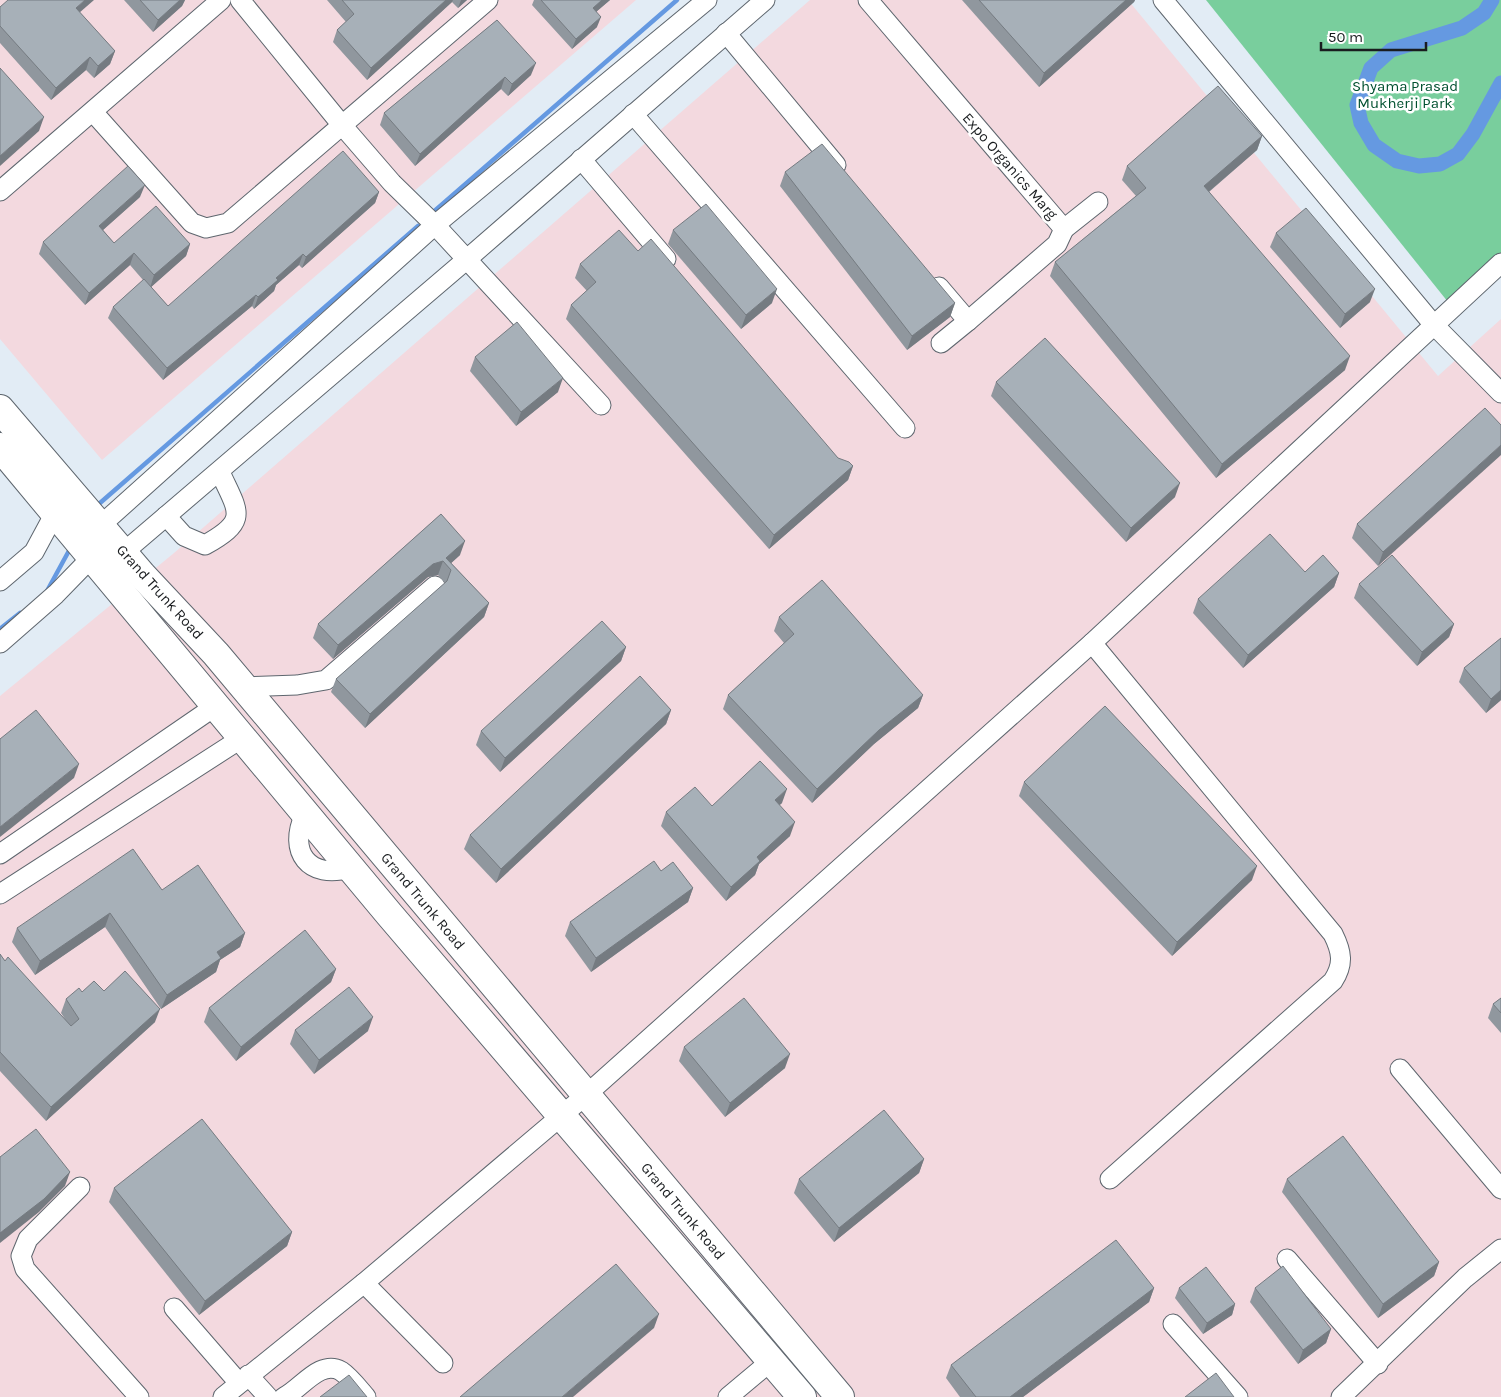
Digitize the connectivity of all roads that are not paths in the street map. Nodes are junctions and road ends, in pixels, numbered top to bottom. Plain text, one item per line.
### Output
1 (221, 0) edge
2 (240, 0) edge
3 (488, 0) edge
4 (707, 0) edge
5 (765, 0) edge
6 (868, 0) edge
7 (1162, 0) edge
8 (726, 33) junction
9 (93, 112) junction
10 (633, 114) junction
11 (341, 124) junction
12 (581, 159) junction
13 (847, 177) edge
14 (0, 191) edge
15 (1098, 202) dead end
16 (435, 225) junction
17 (1064, 229) junction
18 (466, 260) junction
19 (1501, 264) edge
20 (680, 276) edge
21 (930, 276) edge
22 (968, 321) junction
23 (1433, 324) junction
24 (941, 343) dead end
25 (1501, 393) edge
26 (601, 405) dead end
27 (0, 410) edge
28 (905, 428) dead end
29 (0, 447) edge
30 (220, 472) junction
31 (55, 513) junction
32 (166, 516) junction
33 (101, 525) junction
34 (124, 552) junction
35 (92, 557) junction
36 (0, 581) edge
37 (435, 586) dead end
38 (0, 642) edge
39 (1092, 643) junction
40 (243, 687) junction
41 (217, 705) junction
42 (242, 738) junction
43 (323, 782) junction
44 (301, 809) junction
45 (0, 854) edge
46 (415, 891) junction
47 (0, 894) edge
48 (389, 914) junction
49 (1400, 1069) dead end
50 (586, 1095) junction
51 (562, 1116) junction
52 (1110, 1179) dead end
53 (80, 1187) dead end
54 (1501, 1189) edge
55 (1501, 1249) edge
56 (1287, 1259) dead end
57 (364, 1283) junction
58 (174, 1308) dead end
59 (1173, 1324) dead end
60 (771, 1361) junction
61 (443, 1363) dead end
62 (1378, 1364) junction
63 (236, 1388) edge
64 (139, 1397) edge
65 (268, 1397) edge
66 (284, 1397) edge
67 (366, 1397) edge
68 (728, 1397) edge
69 (802, 1397) edge
70 (840, 1397) edge
71 (1238, 1397) edge
72 (1341, 1397) edge

1 - 9 street
2 - 11 street
3 - 11 street
4 - 16 street
5 - 8 street
6 - 17 street, Expo Organics Marg
7 - 23 street
8 - 10 street
8 - 13 street
9 - 11 street
9 - 14 street
10 - 12 street
10 - 28 street
11 - 16 street
12 - 18 street
12 - 20 street
15 - 17 street
16 - 18 street
16 - 33 street
17 - 22 street, Expo Organics Marg
18 - 26 street
18 - 30 street
19 - 23 street
21 - 22 street
22 - 24 street, Expo Organics Marg
23 - 25 street
23 - 39 street
27 - 33 highway, Grand Trunk Road
29 - 31 highway, Grand Trunk Road
30 - 32 street
30 - 32 street
31 - 35 highway, Grand Trunk Road
31 - 36 street
32 - 34 street
33 - 34 highway, Grand Trunk Road
33 - 35 street
34 - 35 street
34 - 40 highway, Grand Trunk Road
35 - 38 street
35 - 41 highway, Grand Trunk Road
37 - 40 street
39 - 50 street
39 - 52 street
40 - 43 highway, Grand Trunk Road
41 - 42 highway, Grand Trunk Road
41 - 45 street
42 - 44 highway, Grand Trunk Road
42 - 47 street
43 - 44 highway
43 - 46 highway, Grand Trunk Road
44 - 48 highway, Grand Trunk Road
46 - 48 highway
46 - 50 highway, Grand Trunk Road
48 - 51 highway, Grand Trunk Road
49 - 54 street
50 - 51 street
50 - 70 highway, Grand Trunk Road
51 - 57 street
51 - 60 highway, Grand Trunk Road
53 - 64 street
55 - 62 street
56 - 62 street
57 - 61 street
57 - 63 street
58 - 63 street
59 - 71 street
60 - 68 street
60 - 69 highway, Grand Trunk Road
62 - 72 street
63 - 65 street
66 - 67 street

